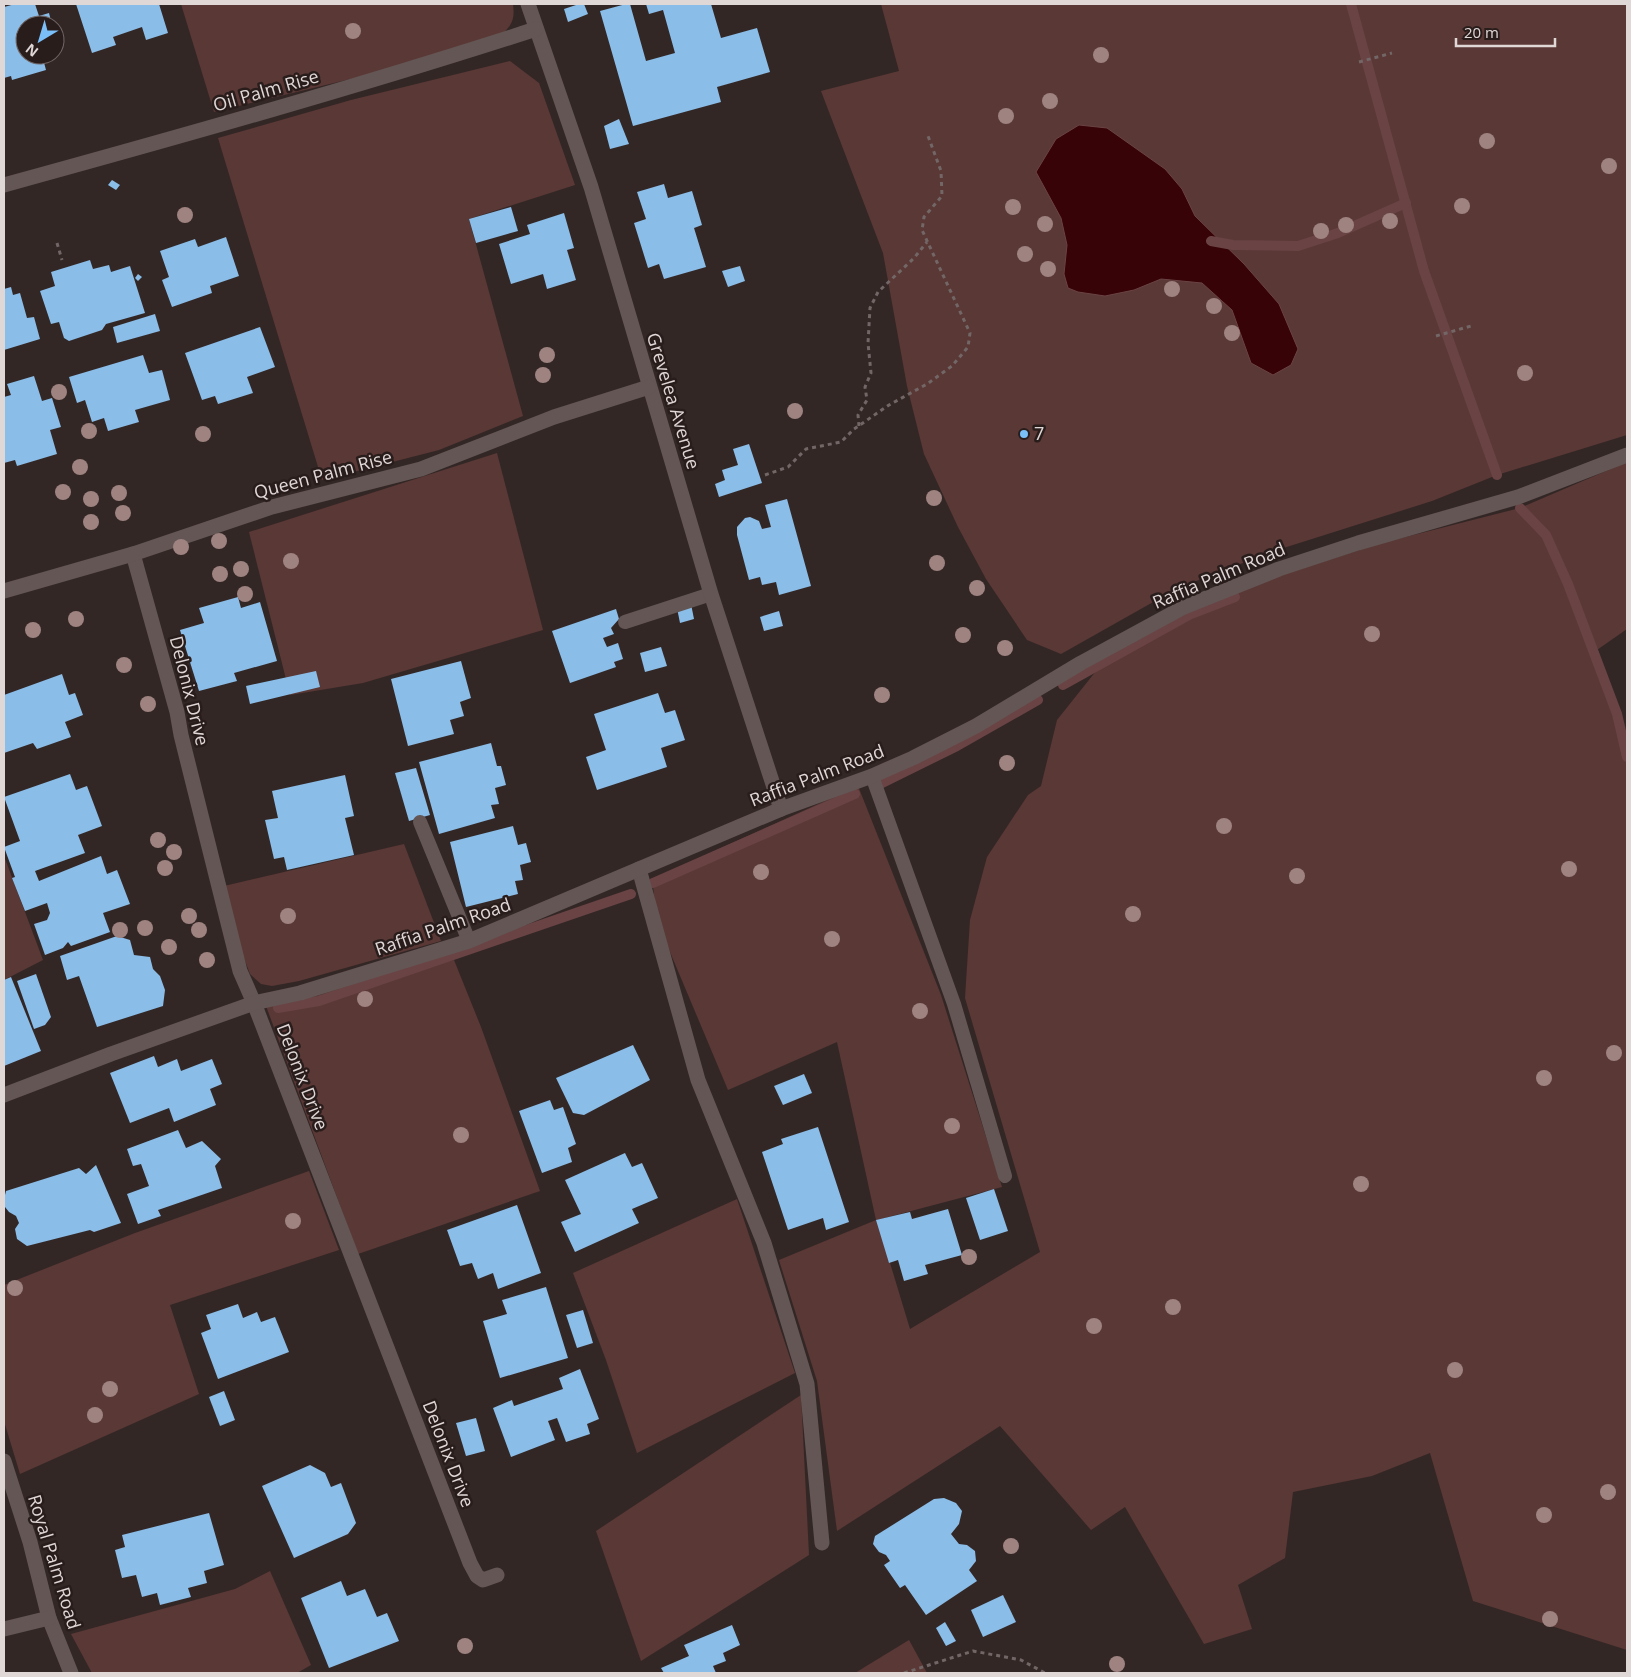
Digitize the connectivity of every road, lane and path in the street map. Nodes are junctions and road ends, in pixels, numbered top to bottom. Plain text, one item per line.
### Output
1 (528, 4) edge
2 (536, 29) junction
3 (1392, 53) dead end
4 (1360, 62) dead end
5 (928, 136) dead end
6 (4, 185) edge
7 (927, 241) junction
8 (57, 243) dead end
9 (62, 260) dead end
10 (1471, 326) dead end
11 (1436, 336) dead end
12 (649, 387) junction
13 (858, 426) junction
14 (1627, 454) edge
15 (765, 476) dead end
16 (133, 554) junction
17 (4, 591) edge
18 (711, 594) junction
19 (625, 622) dead end
20 (872, 776) junction
21 (781, 810) junction
22 (420, 822) dead end
23 (638, 869) junction
24 (469, 941) junction
25 (254, 1003) junction
26 (4, 1095) edge
27 (1005, 1176) dead end
28 (4, 1461) edge
29 (822, 1543) dead end
30 (497, 1575) dead end
31 (49, 1618) junction
32 (4, 1629) edge
33 (71, 1673) edge
34 (904, 1673) edge
35 (1045, 1673) edge

1 - 2 street, Grevelea Avenue
2 - 6 street, Oil Palm Rise
2 - 12 street, Grevelea Avenue
3 - 4 path
5 - 7 path
7 - 13 path
7 - 13 path
8 - 9 path
10 - 11 path
12 - 16 street, Queen Palm Rise
12 - 18 street, Grevelea Avenue
13 - 15 path
14 - 20 street, Raffia Palm Road
16 - 17 street, Queen Palm Rise
16 - 25 street, Delonix Drive
18 - 19 lane
18 - 21 street, Grevelea Avenue
20 - 21 street, Raffia Palm Road
20 - 27 lane
21 - 23 street, Raffia Palm Road
22 - 24 lane
23 - 24 street, Raffia Palm Road
23 - 29 street
24 - 25 street, Raffia Palm Road
25 - 26 street, Raffia Palm Road
25 - 30 street, Delonix Drive
28 - 31 street, Royal Palm Road
31 - 32 street
31 - 33 street, Royal Palm Road
34 - 35 path

